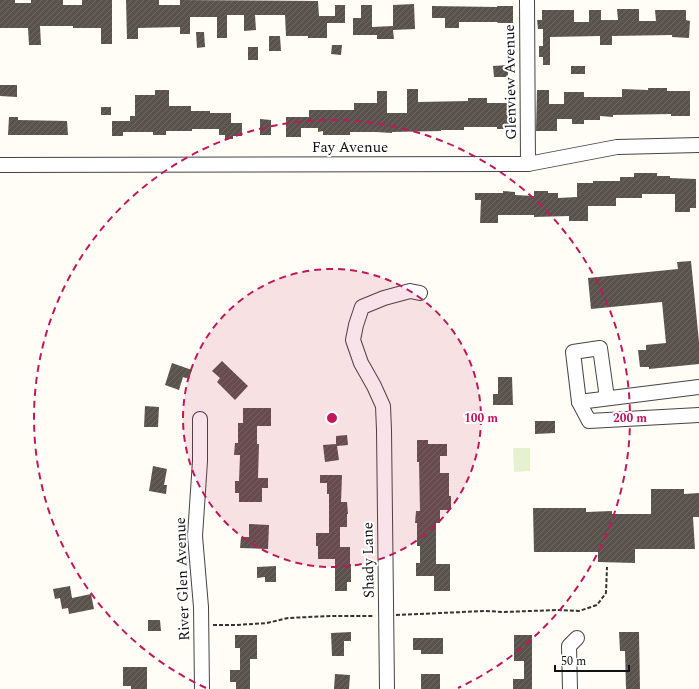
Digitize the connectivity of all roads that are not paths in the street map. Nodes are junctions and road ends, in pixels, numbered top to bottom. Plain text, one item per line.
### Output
1 (526, 0) edge
2 (699, 144) edge
3 (528, 164) junction
4 (0, 165) edge
5 (420, 293) dead end
6 (699, 387) edge
7 (607, 398) junction
8 (579, 402) junction
9 (699, 416) edge
10 (200, 419) dead end
11 (577, 638) dead end
12 (202, 689) edge
13 (386, 689) edge
14 (570, 689) edge

1 - 3 street, Glenview Avenue
2 - 3 street, Fay Avenue
3 - 4 street, Fay Avenue
5 - 13 street, Shady Lane
6 - 7 street
7 - 8 street
7 - 8 street
8 - 9 street
10 - 12 street, River Glen Avenue
11 - 14 street

